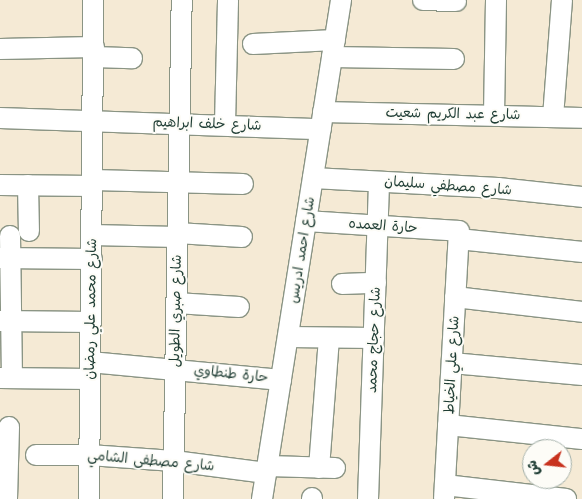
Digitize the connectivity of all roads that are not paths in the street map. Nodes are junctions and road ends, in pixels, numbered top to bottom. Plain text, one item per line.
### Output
1 (93, 0) edge
2 (182, 0) edge
3 (228, 0) edge
4 (341, 0) edge
5 (423, 0) edge
6 (496, 0) edge
7 (562, 0) edge
8 (456, 1) dead end
9 (253, 44) dead end
10 (333, 48) junction
11 (0, 49) edge
12 (94, 52) junction
13 (132, 58) dead end
14 (454, 59) dead end
15 (494, 115) junction
16 (554, 117) junction
17 (0, 118) edge
18 (582, 118) edge
19 (93, 120) junction
20 (322, 120) junction
21 (178, 123) junction
22 (226, 124) junction
23 (313, 178) junction
24 (178, 181) junction
25 (379, 182) junction
26 (93, 183) junction
27 (243, 184) dead end
28 (0, 185) edge
29 (28, 185) junction
30 (582, 197) edge
31 (306, 221) junction
32 (378, 225) junction
33 (92, 235) junction
34 (177, 235) junction
35 (459, 235) junction
36 (242, 237) dead end
37 (582, 252) edge
38 (5, 258) edge
39 (92, 259) junction
40 (376, 283) junction
41 (342, 284) dead end
42 (455, 297) junction
43 (176, 303) junction
44 (239, 306) dead end
45 (582, 312) edge
46 (6, 322) edge
47 (91, 322) junction
48 (288, 337) junction
49 (329, 338) junction
50 (374, 338) junction
51 (452, 363) junction
52 (175, 368) junction
53 (90, 371) junction
54 (582, 375) edge
55 (6, 378) edge
56 (281, 380) junction
57 (448, 425) junction
58 (9, 427) dead end
59 (582, 439) edge
60 (36, 455) dead end
61 (89, 456) junction
62 (4, 460) edge
63 (174, 461) junction
64 (267, 469) junction
65 (445, 492) edge
66 (7, 499) edge
67 (89, 499) edge
68 (173, 499) edge
69 (262, 499) edge
70 (368, 499) edge
71 (566, 499) edge

1 - 12 street, شارع محمد علي رمضان
2 - 21 street, شارع صبري الطويل
3 - 22 street
4 - 10 street, شارع احمد ادريس
5 - 8 street
6 - 15 street
7 - 16 street
9 - 10 street
10 - 14 street
10 - 20 street, شارع احمد ادريس
11 - 12 street
12 - 13 street
12 - 19 street, شارع محمد علي رمضان
15 - 16 street, شارع عبد الكريم شعيت
15 - 20 street, شارع عبد الكريم شعيت
16 - 18 street, شارع عبد الكريم شعيت
17 - 19 street, شارع خلف ابراهيم
19 - 21 street, شارع خلف ابراهيم
19 - 26 street, شارع محمد علي رمضان
20 - 22 street, شارع خلف ابراهيم
20 - 23 street, شارع احمد ادريس
21 - 22 street, شارع خلف ابراهيم
21 - 24 street, شارع صبري الطويل
23 - 25 street, شارع مصطفي سليمان
23 - 31 street, شارع احمد ادريس
24 - 26 street
24 - 27 street
24 - 34 street, شارع صبري الطويل
25 - 30 street, شارع مصطفي سليمان
25 - 32 street, شارع حجاج محمد
26 - 29 street
26 - 33 street, شارع محمد علي رمضان
28 - 29 street
29 - 38 street
31 - 32 street, حارة العمده
31 - 48 street, شارع احمد ادريس
32 - 35 street, حارة العمده
32 - 40 street, شارع حجاج محمد
33 - 34 street
33 - 39 street, شارع محمد علي رمضان
34 - 36 street
34 - 43 street, شارع صبري الطويل
35 - 37 street, حارة العمده
35 - 42 street, شارع علي الخياط
38 - 39 street
38 - 46 street
39 - 47 street, شارع محمد علي رمضان
40 - 41 street
40 - 50 street, شارع حجاج محمد
42 - 45 street
42 - 51 street, شارع علي الخياط
43 - 44 street
43 - 52 street, شارع صبري الطويل
46 - 47 street
46 - 55 street
47 - 53 street, شارع محمد علي رمضان
48 - 49 street
48 - 56 street, شارع احمد ادريس
49 - 50 street
49 - 64 street, شارع مصطفى الشامي
50 - 70 street, شارع حجاج محمد
51 - 54 street
51 - 57 street, شارع علي الخياط
52 - 53 street, حارة طنطاوي
52 - 56 street, حارة طنطاوي
52 - 63 street, شارع صبري الطويل
53 - 55 street, حارة طنطاوي
53 - 61 street, شارع محمد علي رمضان
56 - 64 street, شارع احمد ادريس
57 - 59 street
57 - 65 street, شارع علي الخياط
58 - 62 street
60 - 61 street, شارع مصطفى الشامي
61 - 63 street, شارع مصطفى الشامي
61 - 67 street, شارع محمد علي رمضان
62 - 66 street
63 - 64 street, شارع مصطفى الشامي
63 - 68 street, شارع صبري الطويل
64 - 69 street, شارع احمد ادريس
65 - 71 street

